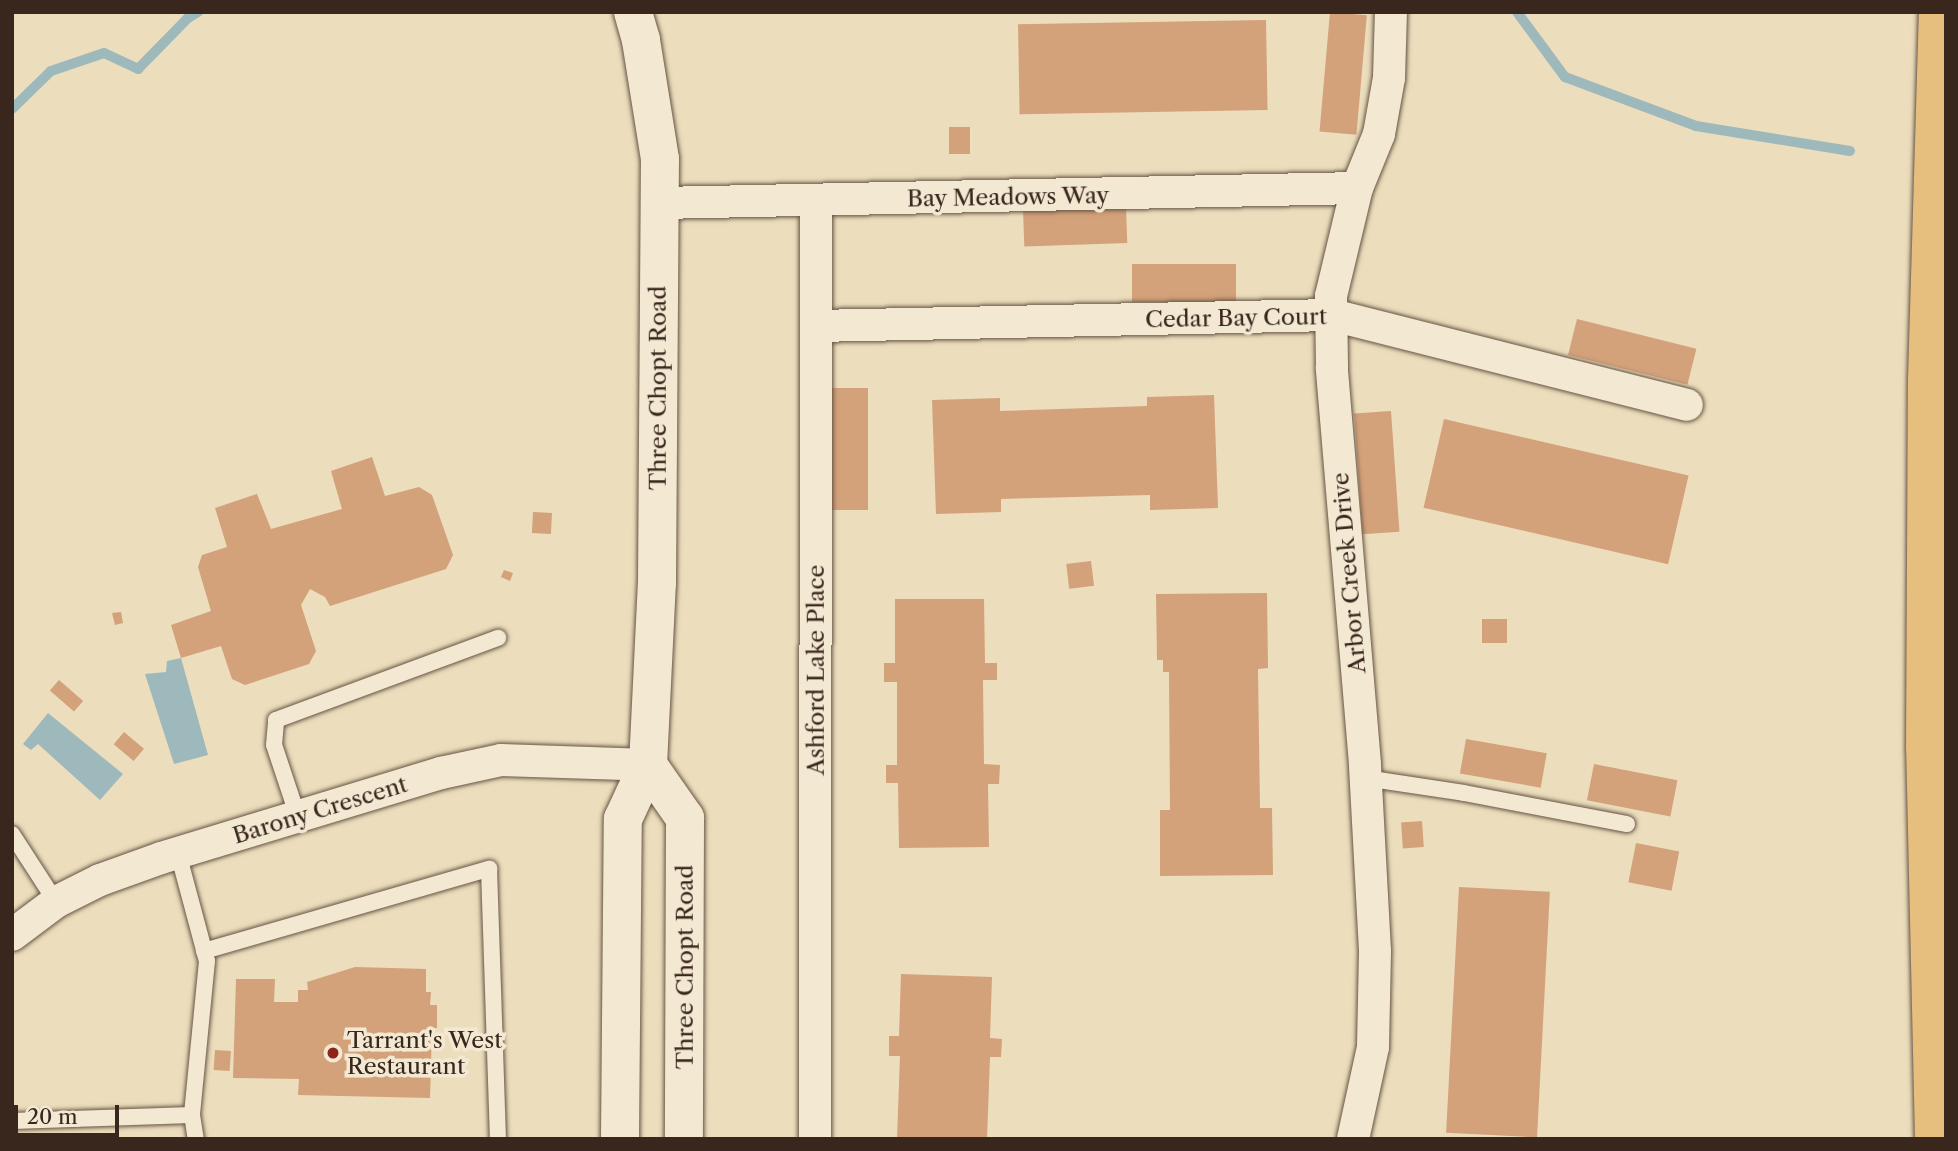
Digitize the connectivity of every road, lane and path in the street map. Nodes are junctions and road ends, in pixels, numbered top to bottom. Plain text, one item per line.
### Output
1 (634, 12) edge
2 (1391, 12) edge
3 (1938, 12) edge
4 (1357, 188) junction
5 (816, 201) junction
6 (660, 203) junction
7 (1332, 315) junction
8 (816, 326) junction
9 (1687, 405) dead end
10 (498, 638) dead end
11 (648, 765) junction
12 (1366, 778) junction
13 (298, 817) junction
14 (1627, 824) dead end
15 (12, 834) edge
16 (178, 853) junction
17 (56, 902) junction
18 (12, 934) edge
19 (204, 951) junction
20 (192, 1115) junction
21 (12, 1121) edge
22 (196, 1139) edge
23 (498, 1139) edge
24 (620, 1139) edge
25 (684, 1139) edge
26 (815, 1139) edge
27 (1353, 1139) edge
28 (1934, 1139) edge

1 - 6 main road, Three Chopt Road
2 - 4 street, Arbor Creek Drive
3 - 28 highway
4 - 5 street, Bay Meadows Way
4 - 7 street, Arbor Creek Drive
5 - 6 street, Bay Meadows Way
5 - 8 street, Ashford Lake Place
6 - 11 main road, Three Chopt Road
7 - 8 street, Cedar Bay Court
7 - 9 street, Cedar Bay Court
7 - 12 street, Arbor Creek Drive
8 - 26 street, Ashford Lake Place
10 - 13 lane
11 - 13 street, Barony Crescent
11 - 24 main road, Three Chopt Road
11 - 25 main road, Three Chopt Road
12 - 14 lane
12 - 27 street, Arbor Creek Drive
13 - 16 street, Barony Crescent
15 - 17 lane
16 - 17 street, Barony Crescent
16 - 19 lane
17 - 18 street, Barony Crescent
19 - 20 lane
19 - 23 lane
20 - 21 lane
20 - 22 lane

